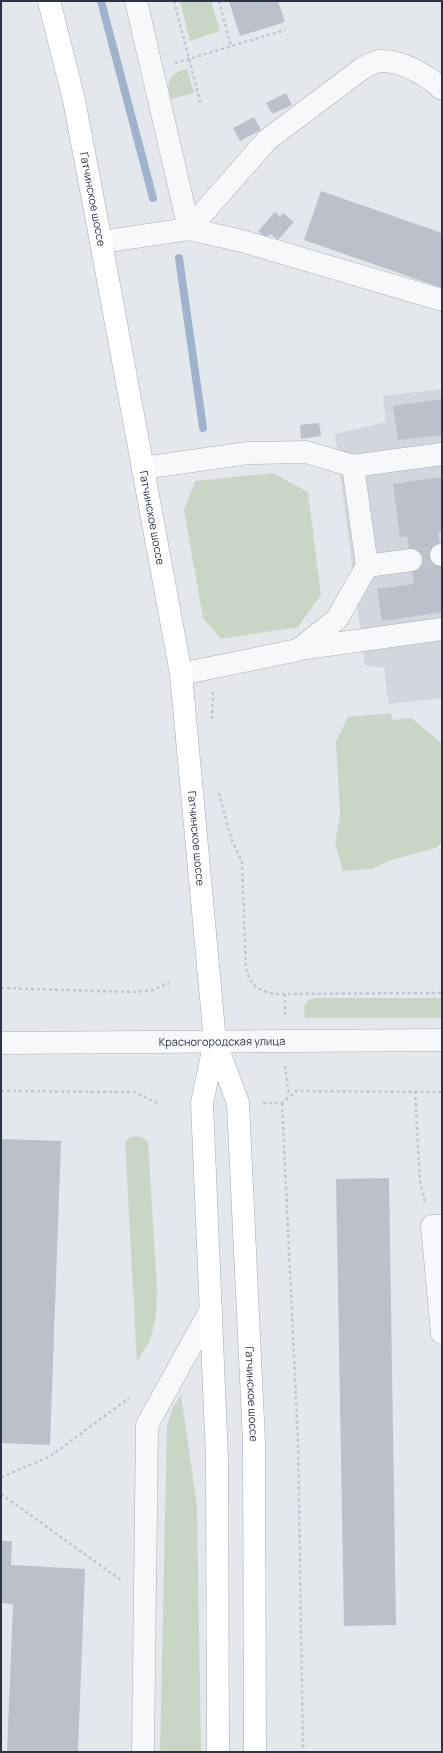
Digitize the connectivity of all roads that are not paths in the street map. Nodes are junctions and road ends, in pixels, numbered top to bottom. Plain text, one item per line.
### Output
1 (49, 1) edge
2 (136, 1) edge
3 (442, 89) edge
4 (189, 229) junction
5 (102, 242) junction
6 (442, 300) edge
7 (442, 454) edge
8 (353, 466) junction
9 (143, 468) junction
10 (411, 560) tunnel mouth
11 (367, 566) junction
12 (442, 629) edge
13 (298, 650) junction
14 (181, 674) junction
15 (442, 1040) edge
16 (215, 1041) junction
17 (1, 1043) edge
18 (437, 1226) edge
19 (210, 1309) junction
20 (442, 1333) edge
21 (143, 1752) edge
22 (218, 1752) edge
23 (255, 1752) edge

1 - 5 main road, Гатчинское шоссе
2 - 4 street
3 - 4 street
4 - 5 street
4 - 6 street
5 - 9 main road, Гатчинское шоссе
7 - 8 street
8 - 9 street
8 - 11 street
9 - 14 main road, Гатчинское шоссе
10 - 11 street
11 - 13 street
12 - 13 street
13 - 14 street
14 - 16 main road, Гатчинское шоссе
15 - 16 street, Красногородская улица
16 - 17 street, Красногородская улица
16 - 19 main road, Гатчинское шоссе
16 - 23 main road, Гатчинское шоссе
18 - 20 street
19 - 21 street
19 - 22 main road, Гатчинское шоссе

